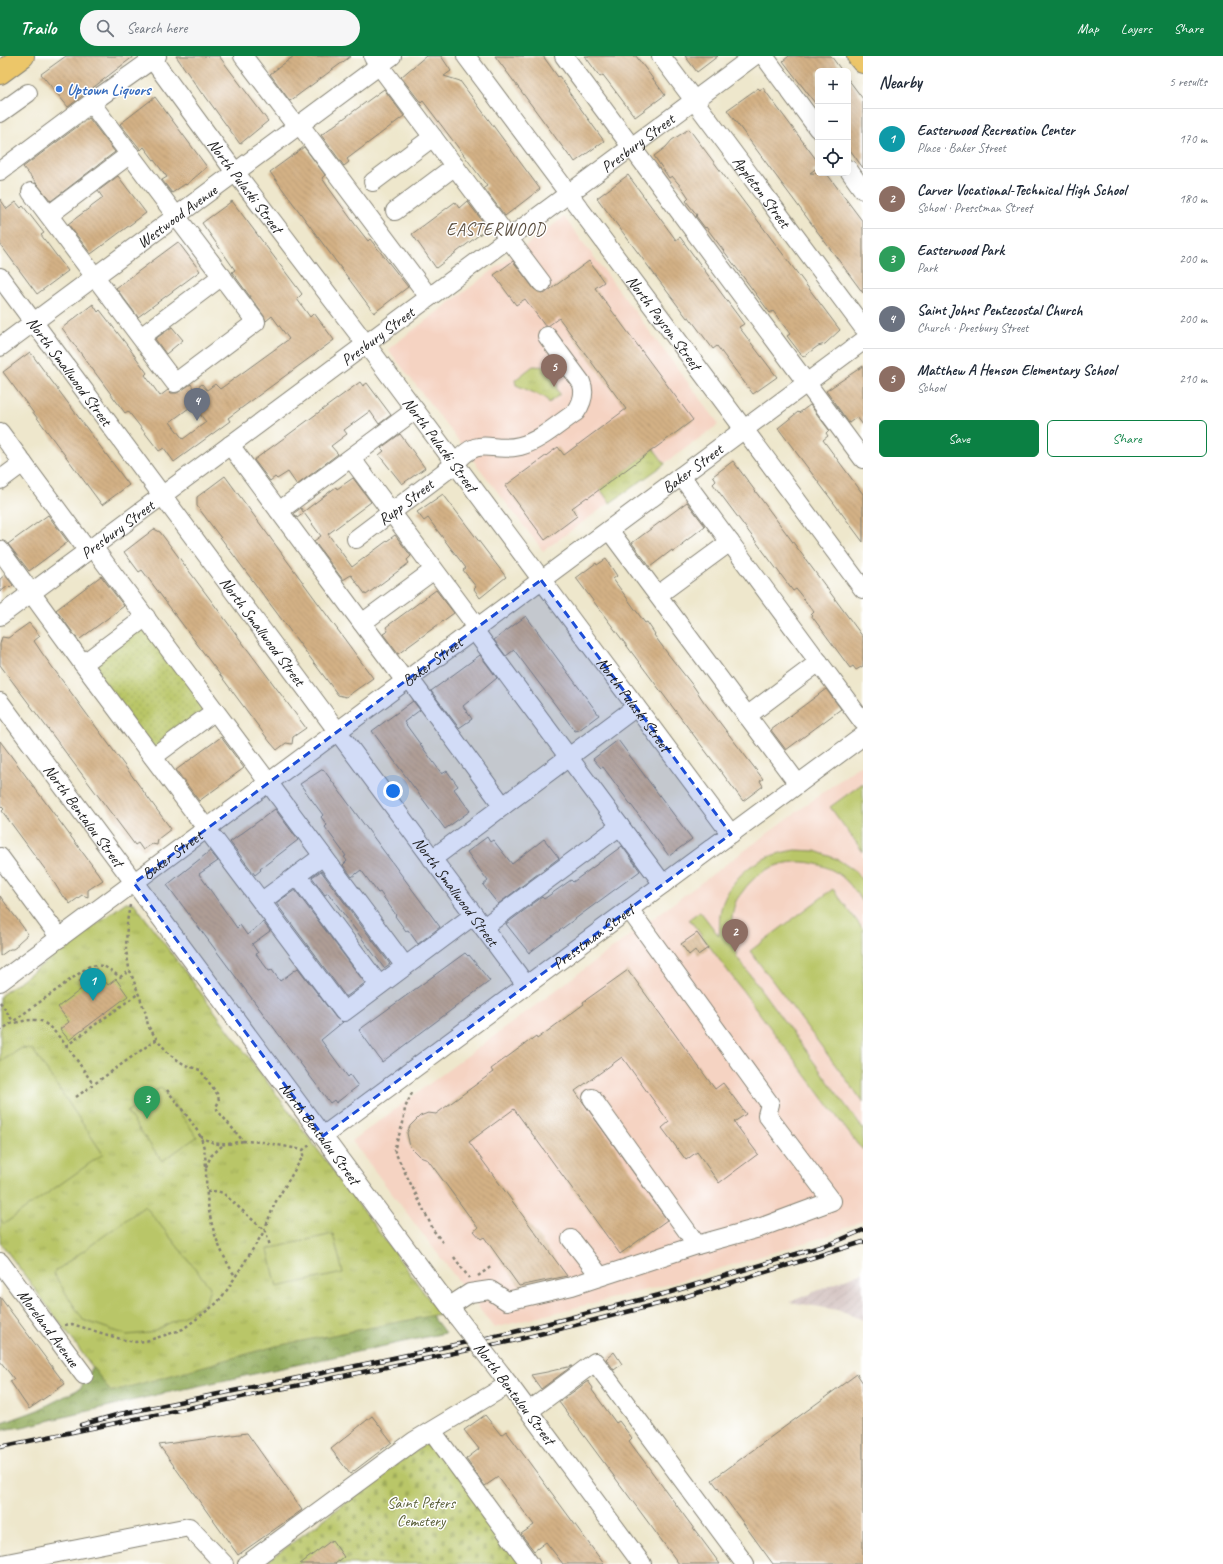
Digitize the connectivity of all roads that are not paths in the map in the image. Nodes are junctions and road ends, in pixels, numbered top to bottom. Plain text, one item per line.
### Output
1 (22, 56) edge
2 (466, 56) edge
3 (564, 56) edge
4 (661, 56) edge
5 (754, 56) edge
6 (764, 56) edge
7 (858, 56) edge
8 (153, 57) edge
9 (248, 58) edge
10 (381, 59) edge
11 (863, 62) edge
12 (0, 73) edge
13 (28, 93) dead end
14 (694, 100) junction
15 (92, 103) junction
16 (0, 113) edge
17 (815, 125) edge
18 (298, 126) junction
19 (433, 137) junction
20 (631, 147) junction
21 (130, 154) junction
22 (455, 166) junction
23 (0, 172) edge
24 (235, 172) junction
25 (851, 173) edge
26 (373, 182) dead end
27 (863, 190) edge
28 (32, 192) dead end
29 (568, 193) junction
30 (395, 211) dead end
31 (49, 215) junction
32 (177, 216) junction
33 (509, 238) junction
34 (95, 276) junction
35 (222, 276) junction
36 (0, 277) edge
37 (542, 283) dead end
38 (429, 297) junction
39 (33, 322) junction
40 (863, 327) edge
41 (546, 336) dead end
42 (141, 337) junction
43 (863, 340) edge
44 (366, 344) junction
45 (0, 347) edge
46 (806, 383) junction
47 (415, 410) junction
48 (744, 429) junction
49 (0, 432) edge
50 (230, 445) junction
51 (351, 458) junction
52 (863, 459) edge
53 (23, 463) junction
54 (455, 464) junction
55 (681, 476) junction
56 (0, 480) edge
57 (162, 495) junction
58 (279, 511) junction
59 (391, 512) junction
60 (609, 530) junction
61 (356, 538) dead end
62 (730, 542) junction
63 (91, 548) junction
64 (0, 550) edge
65 (434, 570) junction
66 (541, 580) junction
67 (863, 589) edge
68 (31, 593) junction
69 (658, 596) junction
70 (0, 616) edge
71 (146, 617) junction
72 (362, 623) junction
73 (476, 629) junction
74 (819, 662) junction
75 (83, 664) junction
76 (407, 680) junction
77 (0, 702) edge
78 (636, 708) junction
79 (215, 711) junction
80 (747, 716) junction
81 (863, 722) edge
82 (338, 731) junction
83 (863, 736) edge
84 (153, 757) junction
85 (569, 757) junction
86 (269, 783) junction
87 (798, 784) junction
88 (503, 806) junction
89 (620, 826) junction
90 (206, 829) junction
91 (731, 834) junction
92 (323, 856) junction
93 (0, 857) edge
94 (432, 859) junction
95 (297, 875) junction
96 (134, 882) junction
97 (663, 884) junction
98 (262, 901) junction
99 (629, 909) junction
100 (479, 921) junction
101 (60, 938) junction
102 (405, 966) junction
103 (0, 982) edge
104 (379, 985) junction
105 (526, 985) junction
106 (592, 1098) dead end
107 (317, 1140) junction
108 (571, 1239) dead end
109 (698, 1245) junction
110 (0, 1262) edge
111 (600, 1276) junction
112 (454, 1312) junction
113 (84, 1375) dead end
114 (506, 1379) junction
115 (529, 1411) junction
116 (432, 1431) junction
117 (58, 1559) edge
118 (24, 1562) edge
119 (2, 1564) edge
120 (224, 1564) edge
121 (247, 1564) edge
122 (530, 1564) edge
123 (642, 1564) edge
124 (745, 1564) edge

1 - 12 main road
2 - 29 street, North Payson Street
3 - 20 street
4 - 14 street, Appleton Street
5 - 14 street, Presbury Street
6 - 17 street
7 - 11 main road
8 - 15 street
8 - 24 street, North Pulaski Street
9 - 18 street
10 - 18 street, Westwood Avenue
10 - 19 street
13 - 16 street
14 - 20 street, Presbury Street
14 - 40 street, Appleton Street
15 - 21 street
15 - 23 street
18 - 24 street, Westwood Avenue
18 - 38 street
19 - 22 street
19 - 26 street
20 - 29 street, Presbury Street
20 - 46 street
21 - 31 street
21 - 32 street
22 - 30 street
22 - 33 street
24 - 32 street, Westwood Avenue
24 - 44 street, North Pulaski Street
25 - 27 street
28 - 31 street
29 - 33 street, Presbury Street
29 - 48 street, North Payson Street
31 - 34 street
32 - 34 street, Westwood Avenue
32 - 35 street
33 - 37 street
33 - 38 street, Presbury Street
34 - 39 street, Westwood Avenue
34 - 42 street
35 - 42 street
35 - 42 street
36 - 39 street, North Smallwood Street
38 - 44 street, Presbury Street
39 - 45 street, Westwood Avenue
39 - 57 street, North Smallwood Street
41 - 54 street, Rupp Street
43 - 46 street, Baker Street
44 - 47 street, North Pulaski Street
44 - 50 street, Presbury Street
46 - 48 street, Baker Street
46 - 52 street
47 - 51 street
47 - 54 street, North Pulaski Street
48 - 55 street, Baker Street
48 - 67 street, North Payson Street
49 - 53 street
50 - 57 street, Presbury Street
50 - 58 street
51 - 58 street
51 - 59 street
53 - 56 street
53 - 63 street
54 - 59 street, Rupp Street
54 - 66 street, North Pulaski Street
55 - 60 street, Baker Street
55 - 62 street
57 - 63 street, Presbury Street
57 - 82 street, North Smallwood Street
58 - 72 street
59 - 61 street, Rupp Street
59 - 65 street
60 - 66 street, Baker Street
60 - 69 street
62 - 69 street
62 - 74 street
63 - 68 street, Presbury Street
63 - 71 street
64 - 68 street
65 - 72 street
65 - 73 street
66 - 73 street, Baker Street
66 - 78 street, North Pulaski Street
68 - 70 street, Presbury Street
68 - 75 street
69 - 80 street
71 - 75 street
71 - 79 street
72 - 76 street
73 - 76 street, Baker Street
73 - 85 street
74 - 80 street
74 - 81 street
75 - 84 street
76 - 82 street, Baker Street
76 - 88 street
77 - 96 street, North Bentalou Street
78 - 85 street
78 - 91 street, North Pulaski Street
79 - 84 street
79 - 86 street
80 - 87 street
82 - 86 street, Baker Street
82 - 94 street, North Smallwood Street
83 - 87 street, Presstman Street
84 - 90 street
85 - 88 street
85 - 89 street
86 - 90 street, Baker Street
86 - 92 street
87 - 91 street, Presstman Street
88 - 94 street
89 - 97 street
89 - 100 street
90 - 96 street, Baker Street
90 - 98 street
91 - 97 street, Presstman Street
92 - 95 street
92 - 102 street
93 - 101 street
94 - 100 street, North Smallwood Street
95 - 98 street
95 - 104 street
96 - 101 street, Baker Street
96 - 107 street, North Bentalou Street
97 - 99 street, Presstman Street
98 - 104 street
99 - 105 street, Presstman Street
99 - 109 street
100 - 102 street
100 - 105 street, North Smallwood Street
101 - 103 street, Baker Street
102 - 104 street
105 - 107 street, Presstman Street
106 - 109 street
107 - 112 street, North Bentalou Street
108 - 111 street
109 - 111 street
110 - 113 street, Moreland Avenue
111 - 112 street
112 - 114 street, North Bentalou Street, bridge
114 - 115 street, North Bentalou Street
114 - 116 street
115 - 123 street, North Bentalou Street
115 - 124 street
116 - 121 street
116 - 122 street
117 - 118 street
117 - 120 street
118 - 119 street

